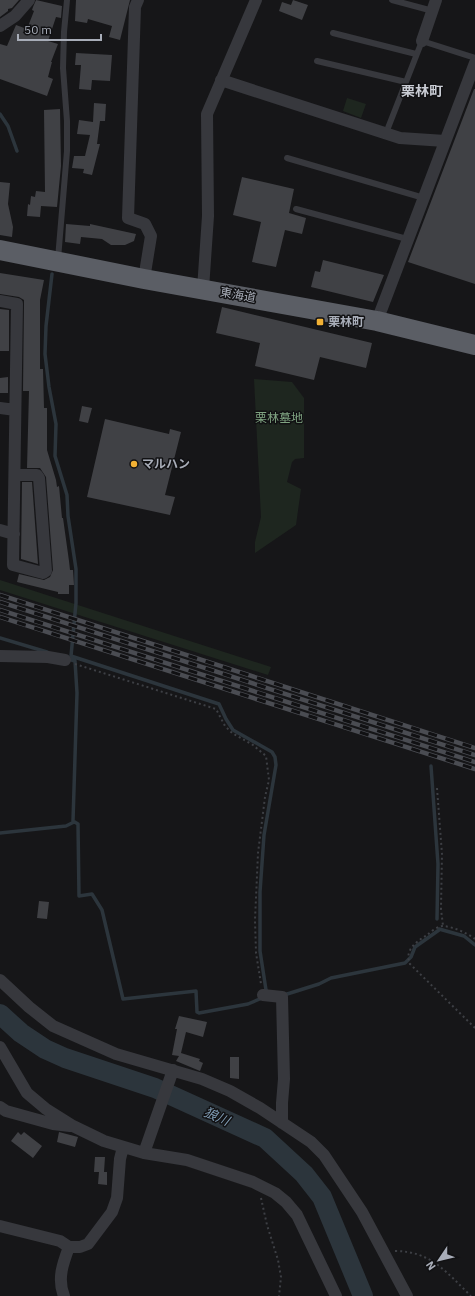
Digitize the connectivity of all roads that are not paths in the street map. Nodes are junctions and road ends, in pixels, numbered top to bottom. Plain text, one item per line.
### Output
1 (29, 0) edge
2 (67, 0) edge
3 (138, 0) edge
4 (256, 0) edge
5 (392, 0) edge
6 (435, 5) edge
7 (0, 26) edge
8 (333, 33) dead end
9 (422, 41) junction
10 (416, 54) junction
11 (475, 58) edge
12 (317, 61) dead end
13 (475, 63) edge
14 (221, 80) junction
15 (406, 82) junction
16 (386, 133) junction
17 (446, 141) junction
18 (287, 158) dead end
19 (424, 198) junction
20 (296, 209) dead end
21 (407, 239) junction
22 (0, 250) edge
23 (57, 262) junction
24 (144, 279) junction
25 (203, 289) junction
26 (0, 301) edge
27 (377, 321) junction
28 (475, 345) edge
29 (0, 408) edge
30 (15, 410) junction
31 (15, 475) junction
32 (0, 530) edge
33 (14, 534) junction
34 (0, 656) edge
35 (65, 660) road end
36 (0, 980) edge
37 (263, 995) road end
38 (0, 1047) edge
39 (173, 1070) junction
40 (2, 1111) edge
41 (282, 1123) junction
42 (73, 1126) junction
43 (123, 1146) junction
44 (144, 1153) junction
45 (0, 1226) edge
46 (69, 1247) junction
47 (64, 1296) edge
48 (336, 1296) edge
49 (407, 1296) edge

1 - 7 street
2 - 23 lane
3 - 24 street
4 - 14 street
5 - 6 lane
6 - 9 street
8 - 10 lane
9 - 10 lane
9 - 11 lane
10 - 15 lane
12 - 15 lane
13 - 17 street
14 - 16 street
14 - 25 street
15 - 16 lane
16 - 17 street
17 - 19 street
18 - 19 lane
19 - 21 street
20 - 21 lane
21 - 27 street
22 - 23 highway, 東海道
23 - 24 highway, 東海道
24 - 25 highway, 東海道
25 - 27 highway, 東海道
26 - 30 street
27 - 28 highway, 東海道
29 - 30 street
30 - 31 street
31 - 33 street
31 - 33 street
32 - 33 street
34 - 35 street
36 - 39 street
37 - 41 street
38 - 42 street
39 - 41 street
39 - 44 street
40 - 42 street
41 - 49 street
42 - 43 street
43 - 44 street
43 - 46 street
44 - 48 street
45 - 46 street
46 - 47 street

